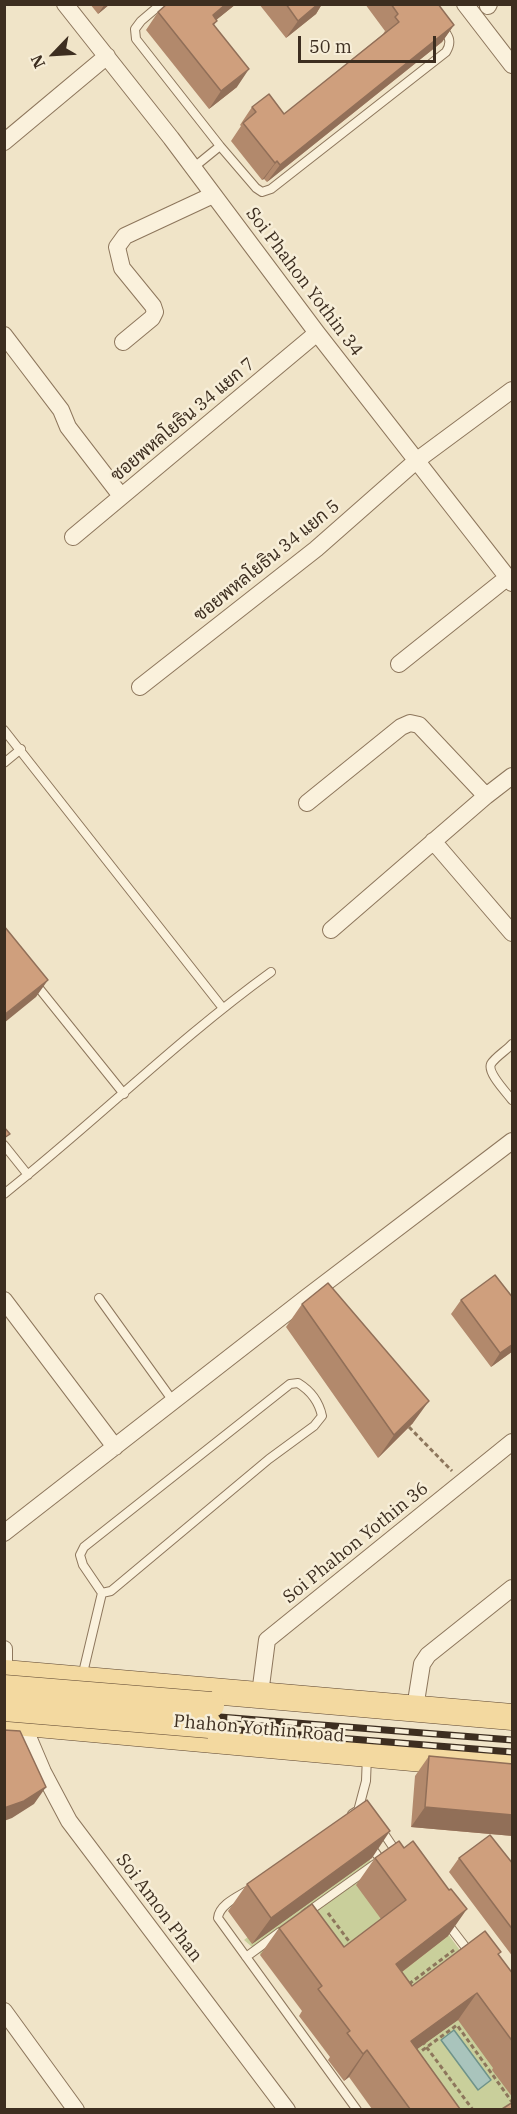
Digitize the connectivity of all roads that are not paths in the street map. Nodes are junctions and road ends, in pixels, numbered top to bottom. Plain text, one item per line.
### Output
1 (65, 4) edge
2 (161, 4) edge
3 (465, 4) edge
4 (437, 21) edge
5 (107, 56) junction
6 (513, 65) edge
7 (4, 142) edge
8 (220, 146) junction
9 (193, 168) junction
10 (213, 195) junction
11 (318, 333) junction
12 (4, 336) edge
13 (123, 342) dead end
14 (513, 390) edge
15 (416, 461) junction
16 (122, 496) junction
17 (73, 537) dead end
18 (510, 580) edge
19 (399, 664) dead end
20 (140, 687) dead end
21 (4, 730) edge
22 (21, 750) junction
23 (4, 763) edge
24 (513, 776) edge
25 (486, 796) junction
26 (307, 803) dead end
27 (433, 841) junction
28 (331, 930) dead end
29 (513, 933) edge
30 (271, 972) dead end
31 (27, 973) edge
32 (222, 1007) junction
33 (513, 1044) edge
34 (124, 1094) junction
35 (513, 1100) edge
36 (513, 1141) edge
37 (4, 1145) edge
38 (28, 1175) junction
39 (4, 1194) edge
40 (99, 1298) dead end
41 (4, 1300) edge
42 (174, 1402) junction
43 (513, 1442) edge
44 (115, 1448) junction
45 (4, 1533) edge
46 (513, 1588) edge
47 (102, 1593) junction
48 (4, 1649) edge
49 (4, 1672) edge
50 (82, 1678) junction
51 (4, 1688) edge
52 (260, 1694) junction
53 (415, 1708) junction
54 (210, 1715) junction
55 (8, 1717) edge
56 (513, 1717) edge
57 (78, 1728) junction
58 (513, 1729) edge
59 (367, 1754) junction
60 (513, 1755) edge
61 (513, 1767) edge
62 (354, 1814) junction
63 (342, 1824) edge
64 (392, 1855) junction
65 (380, 1860) junction
66 (399, 1864) edge
67 (250, 1888) edge
68 (441, 1917) edge
69 (293, 1923) edge
70 (283, 1930) edge
71 (246, 1957) junction
72 (477, 1961) edge
73 (4, 2011) edge
74 (76, 2109) edge
75 (287, 2109) edge
76 (357, 2109) edge

1 - 5 street, Soi Phahon Yothin 34
2 - 8 lane
3 - 6 street
4 - 8 lane
5 - 7 street
5 - 9 street, Soi Phahon Yothin 34
8 - 9 lane
9 - 10 street, Soi Phahon Yothin 34
10 - 11 street, Soi Phahon Yothin 34
10 - 13 street
11 - 15 street, Soi Phahon Yothin 34
11 - 16 street, ซอยพหลโยธิน 34 แยก 7
12 - 16 street
14 - 15 street, ซอยพหลโยธิน 34 แยก 5
15 - 18 street, Soi Phahon Yothin 34
15 - 20 street, ซอยพหลโยธิน 34 แยก 5
16 - 17 street, ซอยพหลโยธิน 34 แยก 7
18 - 19 street
21 - 22 lane
22 - 23 lane
22 - 32 lane
24 - 25 street
25 - 26 street
25 - 27 street
27 - 28 street
27 - 29 street
30 - 32 lane
31 - 34 lane
32 - 34 lane
33 - 35 lane
34 - 38 lane
36 - 42 street
37 - 38 lane
38 - 39 lane
40 - 42 lane
41 - 44 street
42 - 44 street
43 - 52 street, Soi Phahon Yothin 36
44 - 45 street
46 - 53 street
47 - 47 lane
47 - 50 lane
48 - 49 street
49 - 50 main road, Phahon Yothin Road
50 - 52 main road, Phahon Yothin Road
50 - 57 main road
51 - 54 main road, Phahon Yothin Road, bridge
52 - 53 main road, Phahon Yothin Road
53 - 56 main road, Phahon Yothin Road
54 - 55 main road, Phahon Yothin Road, bridge
54 - 58 main road, Phahon Yothin Road
54 - 60 main road, Phahon Yothin Road
55 - 57 main road, Phahon Yothin Road
55 - 75 street, Soi Amon Phan
57 - 59 main road, Phahon Yothin Road
59 - 61 main road, Phahon Yothin Road
59 - 62 lane
62 - 63 lane
62 - 64 lane
62 - 65 lane
64 - 65 lane
64 - 66 lane
65 - 69 lane
67 - 71 lane
68 - 72 lane
70 - 71 lane
71 - 76 lane
73 - 74 street

